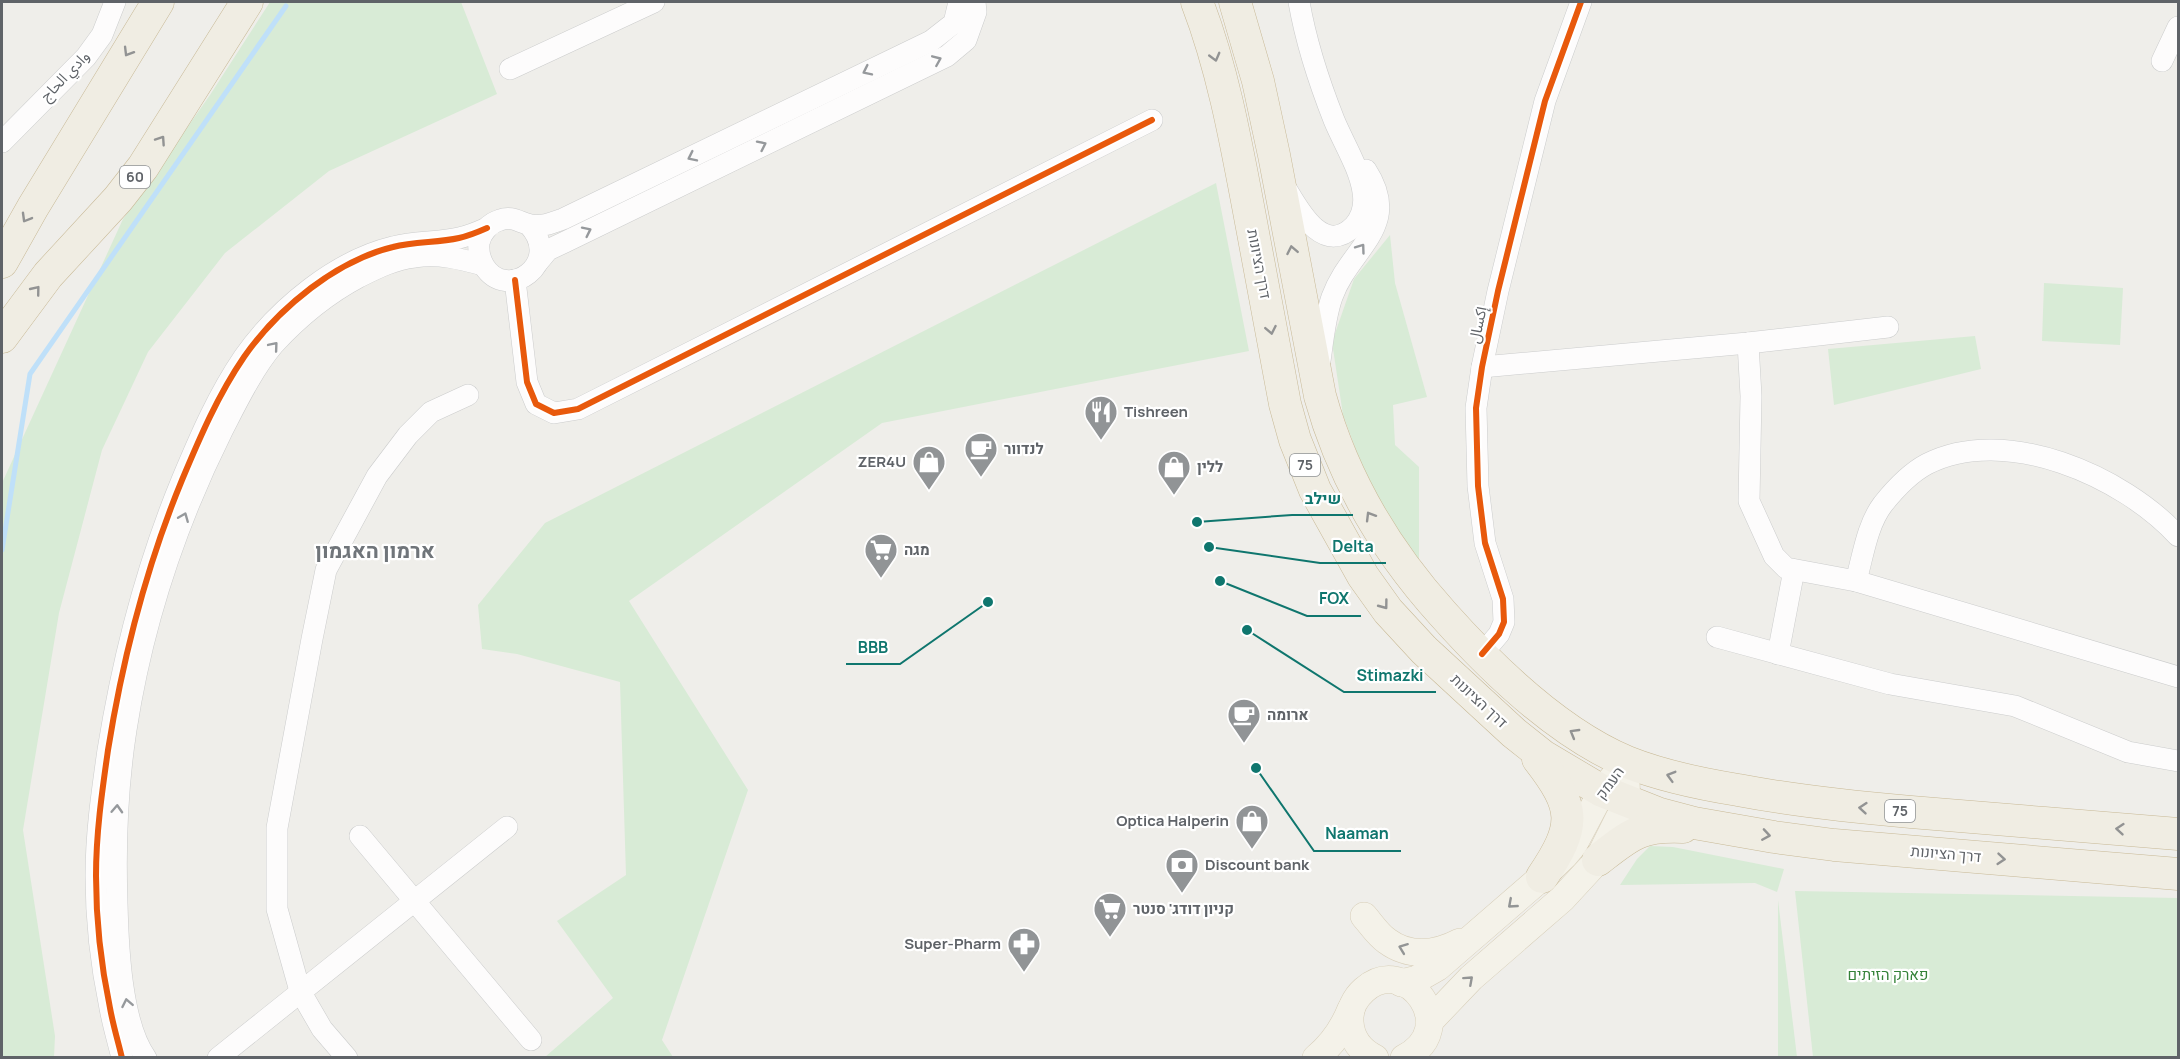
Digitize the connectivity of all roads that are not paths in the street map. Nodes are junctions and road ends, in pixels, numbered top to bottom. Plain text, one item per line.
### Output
1 (116, 2) edge
2 (158, 2) edge
3 (247, 2) edge
4 (654, 2) edge
5 (959, 2) edge
6 (975, 2) edge
7 (1197, 2) edge
8 (1235, 2) edge
9 (1299, 2) edge
10 (1581, 2) edge
11 (2178, 27) edge
12 (2162, 61) dead end
13 (510, 69) dead end
14 (1152, 120) dead end
15 (1335, 121) junction
16 (2, 142) edge
17 (1278, 175) junction
18 (529, 225) junction
19 (487, 228) junction
20 (2, 262) edge
21 (538, 262) junction
22 (483, 265) junction
23 (515, 280) junction
24 (1888, 327) dead end
25 (2, 337) edge
26 (1748, 343) junction
27 (1482, 368) junction
28 (1317, 381) junction
29 (468, 395) dead end
30 (2178, 536) edge
31 (1794, 570) junction
32 (1856, 581) junction
33 (1717, 637) dead end
34 (1482, 654) junction
35 (1778, 654) junction
36 (2178, 677) edge
37 (1525, 742) junction
38 (1626, 761) junction
39 (2178, 761) edge
40 (1615, 797) junction
41 (507, 827) dead end
42 (1733, 830) junction
43 (2178, 834) edge
44 (360, 836) dead end
45 (1598, 860) junction
46 (2178, 874) edge
47 (1542, 877) junction
48 (414, 901) junction
49 (1364, 916) dead end
50 (1478, 934) junction
51 (1401, 983) junction
52 (300, 991) junction
53 (1351, 1008) junction
54 (1429, 1022) junction
55 (531, 1040) dead end
56 (122, 1058) edge
57 (147, 1058) edge
58 (218, 1058) edge
59 (346, 1058) edge
60 (1316, 1058) edge
61 (1375, 1058) edge
62 (1404, 1058) edge

1 - 16 street, وادي الحاج
2 -> 20 highway
25 -> 3 highway, 60
4 - 13 street
5 -> 18 street
21 -> 6 street
7 -> 37 highway, דרך הציונות / 75
8 - 17 highway, 75
9 - 15 street
10 - 27 street, إكسال
11 - 12 street
14 - 23 street
15 - 17 street
28 -> 15 street
28 -> 17 highway, 75
18 - 19 street
18 - 21 street
19 - 22 street
19 - 56 street
21 - 23 street
22 - 23 street
57 -> 22 street
24 - 26 street
26 - 27 street
26 - 31 street
27 - 34 street, إكسال
34 -> 28 highway, 75
29 - 52 street
30 - 32 street
31 - 32 street
31 - 35 street
32 - 36 street
33 - 35 street
38 -> 34 highway, 75
35 - 39 street
37 - 40 highway, דרך הציונות / 75
37 - 47 highway
38 - 40 main road, העמק
43 -> 38 highway, 75
40 - 42 highway, דרך הציונות / 75
40 - 45 main road, העמק
40 - 47 main road, העמק
41 - 48 street
42 - 45 highway
42 -> 46 highway, דרך הציונות / 75
44 - 48 street
54 -> 45 main road, העמק
47 -> 50 main road, העמק
48 - 52 street
48 - 55 street
50 -> 49 main road
50 - 51 main road, העמק
51 - 53 main road, העמק
51 - 54 main road
52 - 58 street
52 - 59 street
53 - 60 main road
53 - 61 main road
54 - 62 main road, העמק

